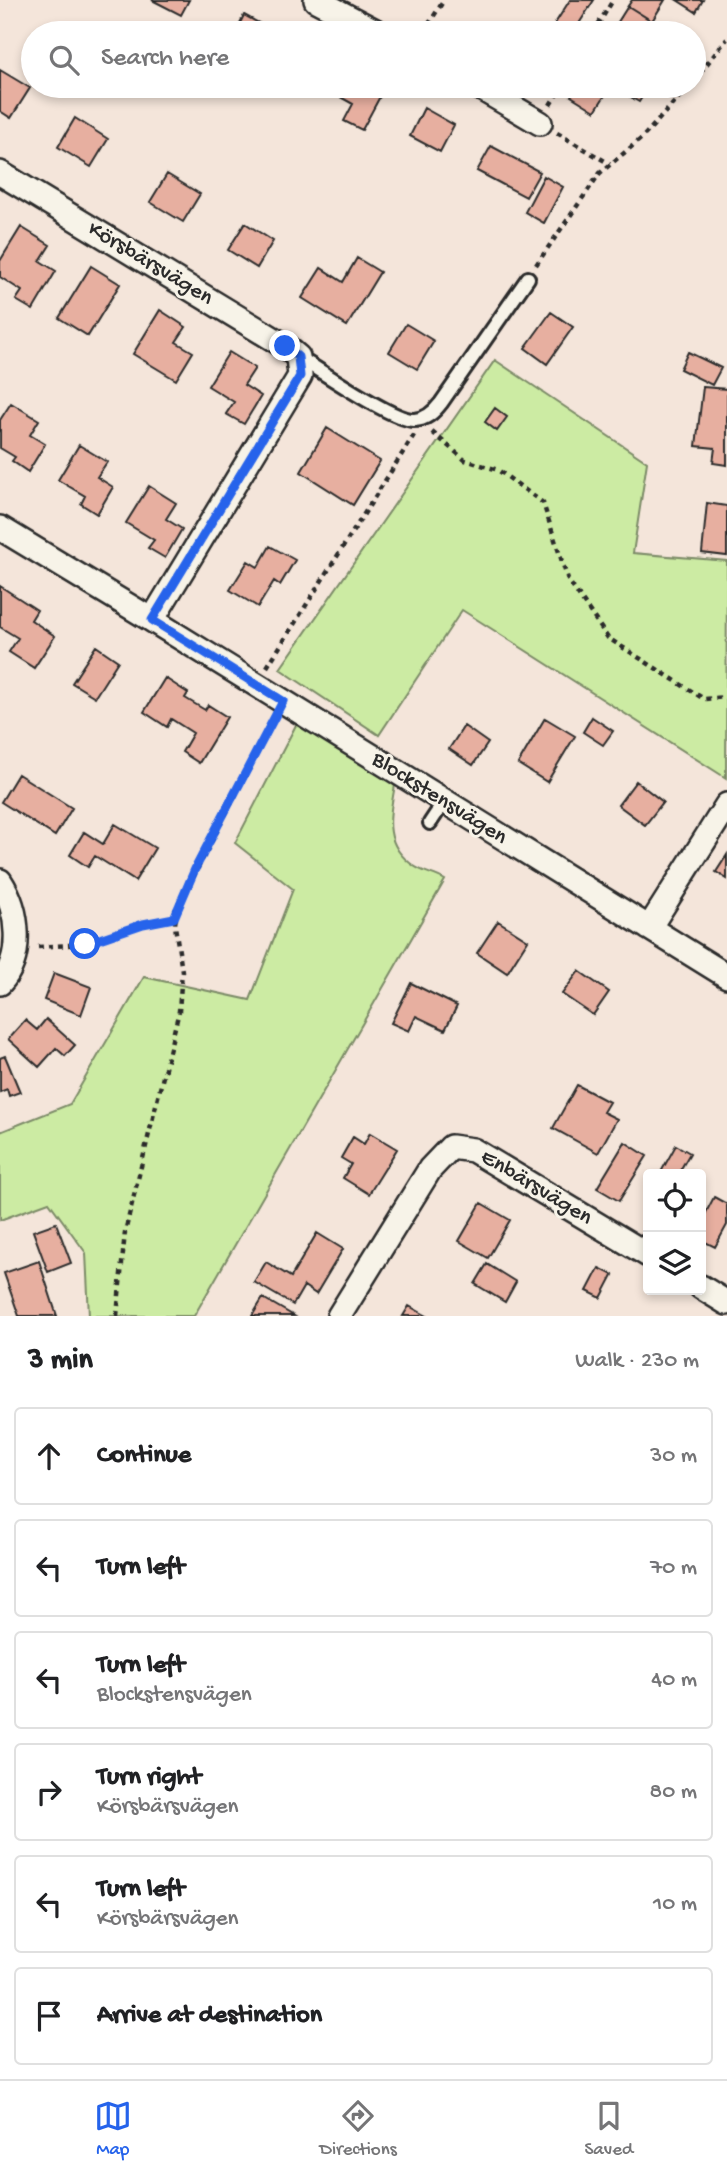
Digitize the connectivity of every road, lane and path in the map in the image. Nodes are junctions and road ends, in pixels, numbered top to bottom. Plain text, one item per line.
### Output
1 (316, 0) edge
2 (444, 0) edge
3 (613, 0) edge
4 (356, 21) edge
5 (431, 21) edge
6 (600, 21) edge
7 (727, 39) edge
8 (706, 65) edge
9 (497, 98) edge
10 (678, 98) edge
11 (540, 123) joint
12 (610, 164) junction
13 (0, 173) edge
14 (528, 278) joint
15 (298, 357) junction
16 (419, 420) junction
17 (0, 528) edge
18 (152, 620) junction
19 (256, 684) junction
20 (727, 697) edge
21 (283, 701) junction
22 (444, 802) junction
23 (727, 805) edge
24 (430, 823) dead end
25 (0, 881) edge
26 (174, 918) junction
27 (649, 928) junction
28 (16, 947) junction
29 (727, 976) edge
30 (0, 984) edge
31 (643, 1252) edge
32 (706, 1290) edge
33 (727, 1303) edge
34 (117, 1316) edge
35 (339, 1316) edge

1 - 4 street
2 - 5 path
3 - 6 path
7 - 8 path
9 - 11 street
10 - 12 path
11 - 12 path
12 - 14 path
13 - 15 street, Körsbärsvägen
14 - 16 lane
15 - 16 lane, Körsbärsvägen
15 - 18 street
16 - 19 path
16 - 20 path
17 - 18 street
18 - 19 street, Blockstensvägen
19 - 21 street, Blockstensvägen
21 - 22 street, Blockstensvägen
21 - 26 path
22 - 24 lane
22 - 27 street, Blockstensvägen
23 - 27 street
25 - 28 street
26 - 28 path
26 - 34 path
27 - 29 street, Blockstensvägen
28 - 30 street
31 - 35 street, Enbärsvägen
32 - 33 street

